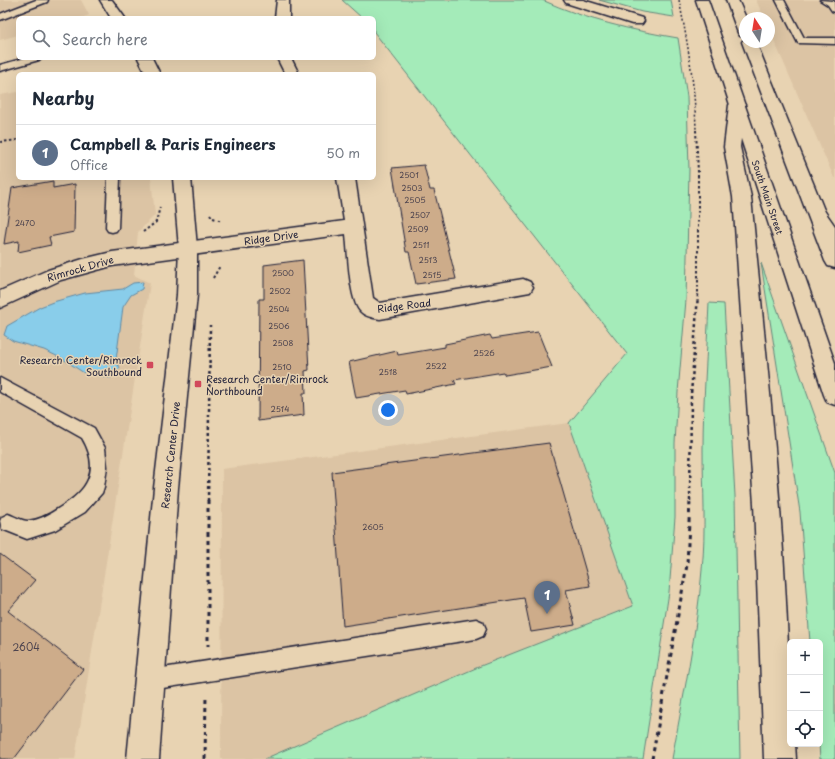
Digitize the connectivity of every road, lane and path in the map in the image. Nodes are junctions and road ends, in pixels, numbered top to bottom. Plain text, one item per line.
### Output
1 (44, 0) edge
2 (106, 0) edge
3 (283, 0) edge
4 (570, 0) edge
5 (679, 0) edge
6 (702, 0) edge
7 (732, 0) edge
8 (780, 0) edge
9 (824, 0) edge
10 (835, 9) edge
11 (117, 16) edge
12 (282, 16) edge
13 (0, 17) edge
14 (739, 18) edge
15 (637, 21) dead end
16 (835, 41) edge
17 (751, 48) edge
18 (29, 60) edge
19 (146, 60) edge
20 (285, 60) edge
21 (0, 68) edge
22 (152, 72) edge
23 (291, 72) edge
24 (737, 105) junction
25 (16, 140) edge
26 (0, 142) edge
27 (114, 180) edge
28 (182, 180) edge
29 (346, 180) edge
30 (159, 207) dead end
31 (815, 210) junction
32 (209, 211) dead end
33 (226, 222) dead end
34 (354, 226) junction
35 (112, 228) dead end
36 (139, 235) dead end
37 (835, 240) edge
38 (188, 248) junction
39 (835, 261) edge
40 (225, 262) dead end
41 (212, 285) dead end
42 (523, 287) dead end
43 (0, 300) edge
44 (210, 322) dead end
45 (0, 384) edge
46 (835, 395) edge
47 (8, 523) dead end
48 (476, 629) dead end
49 (208, 648) dead end
50 (150, 680) junction
51 (206, 702) dead end
52 (146, 750) edge
53 (205, 759) edge
54 (652, 759) edge
55 (780, 759) edge

1 - 13 lane
2 - 11 main road
3 - 12 main road
4 - 15 main road
5 - 54 path
6 - 24 main road, South Main Street
7 - 14 main road
8 - 16 lane
9 - 10 lane
17 - 31 main road
18 - 21 lane
19 - 22 main road
20 - 23 main road
24 - 46 main road, South Main Street
24 - 55 main road
25 - 26 path
27 - 35 lane
28 - 38 main road, Research Center Drive
29 - 34 main road, Ridge Road
30 - 36 path
31 - 37 main road
31 - 39 main road
32 - 33 path
34 - 38 main road, Ridge Drive
34 - 42 main road, Ridge Road
38 - 43 main road, Rimrock Drive
38 - 50 main road, Research Center Drive
40 - 41 path
44 - 49 path
45 - 47 lane
48 - 50 lane
50 - 52 main road, Research Center Drive
51 - 53 path

